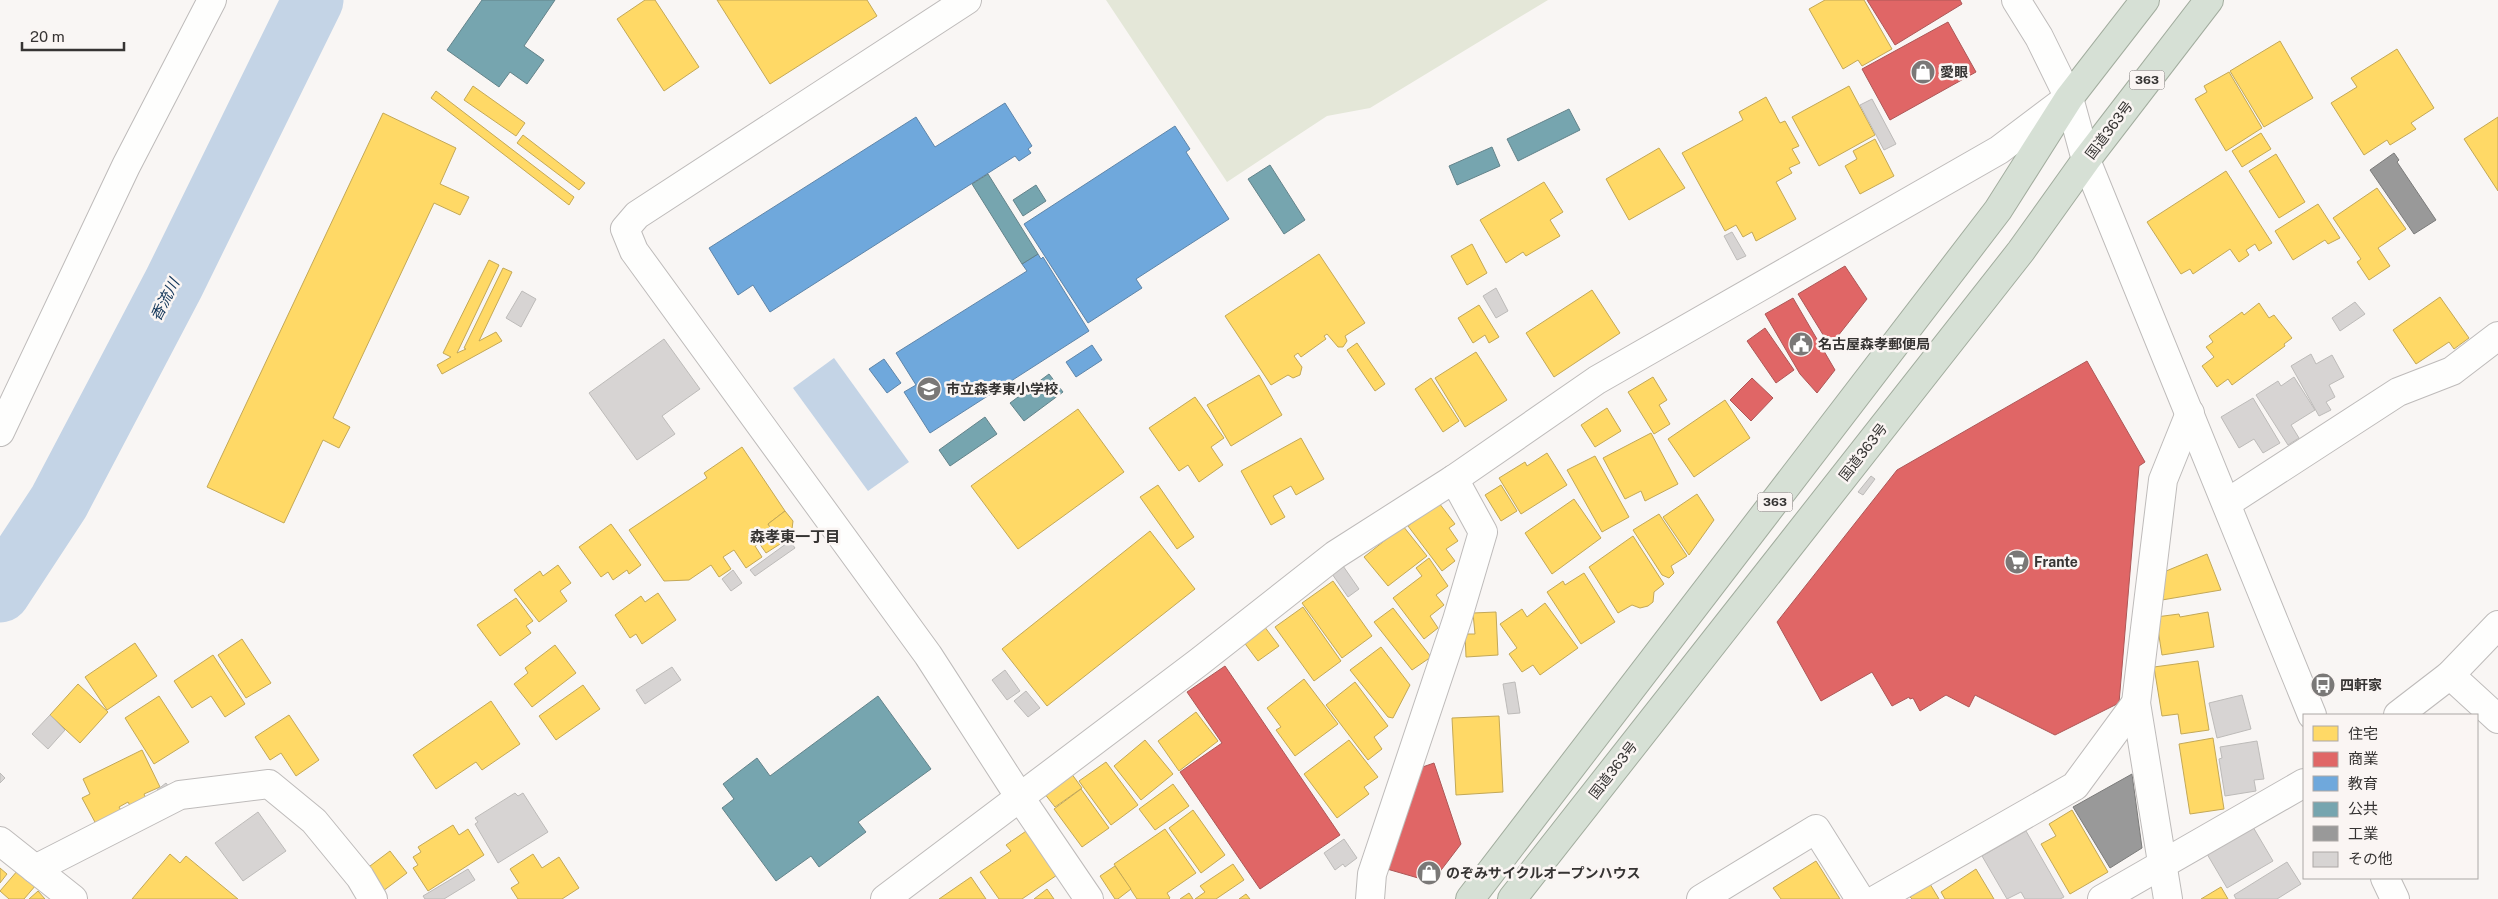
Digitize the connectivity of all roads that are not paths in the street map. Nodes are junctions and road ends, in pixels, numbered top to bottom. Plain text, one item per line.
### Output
1 (212, 0) edge
2 (967, 0) edge
3 (2016, 0) edge
4 (2146, 0) edge
5 (2209, 0) edge
6 (2069, 98) junction
7 (2086, 160) junction
8 (2498, 336) edge
9 (2190, 413) junction
10 (0, 432) edge
11 (1454, 479) junction
12 (2227, 503) junction
13 (2498, 625) edge
14 (2450, 675) junction
15 (2136, 703) junction
16 (2312, 714) edge
17 (2399, 714) edge
18 (2498, 719) edge
19 (2303, 784) edge
20 (1019, 796) junction
21 (0, 841) edge
22 (2163, 863) junction
23 (35, 869) junction
24 (1493, 870) junction
25 (2385, 879) edge
26 (1518, 896) edge
27 (73, 899) edge
28 (373, 899) edge
29 (886, 899) edge
30 (1090, 899) edge
31 (1370, 899) edge
32 (1470, 899) edge
33 (1701, 899) edge
34 (1860, 899) edge
35 (1877, 899) edge
36 (2102, 899) edge
37 (2168, 899) edge
38 (2394, 899) edge

1 - 10 street
2 - 20 street
3 - 6 street
4 - 6 highway, 363
5 - 7 highway, 国道363号 / 363
6 - 7 street
6 - 11 street
6 - 24 highway, 363
7 - 9 street
7 - 26 highway, 国道363号 / 363
8 - 12 street
9 - 12 street
9 - 15 street
11 - 20 street
11 - 31 street
12 - 16 street
13 - 14 street
14 - 17 street
14 - 18 street
15 - 22 street
15 - 35 street
19 - 22 street
20 - 29 street
20 - 30 street
21 - 23 street
22 - 36 street
22 - 37 street
23 - 27 street
23 - 28 street
24 - 26 street
24 - 32 highway, 363
25 - 38 street
33 - 34 street

